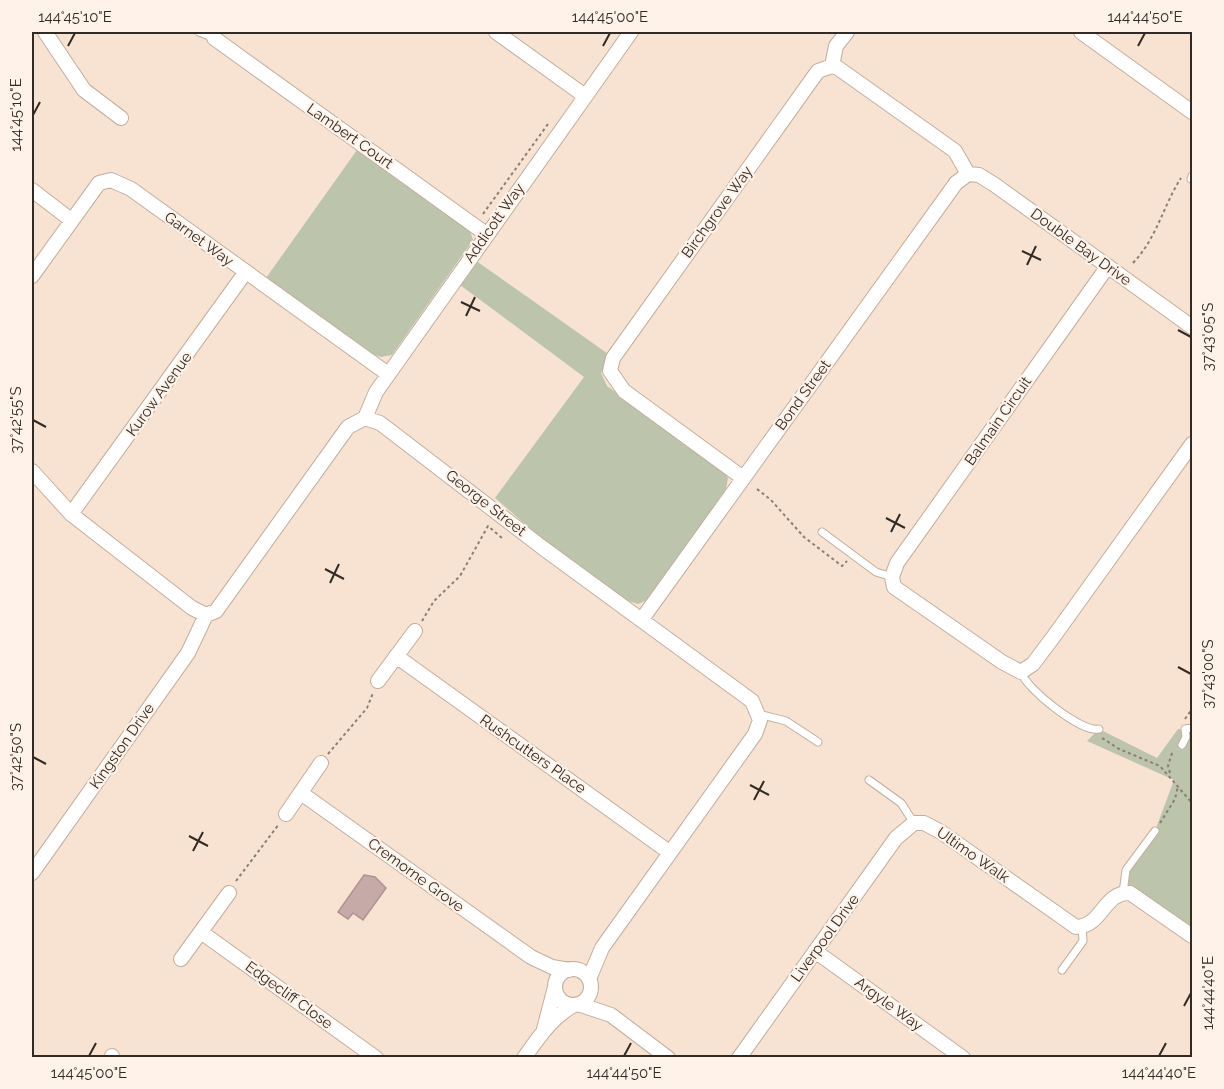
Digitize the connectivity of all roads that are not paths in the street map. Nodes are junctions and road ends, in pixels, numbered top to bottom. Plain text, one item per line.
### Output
1 (45, 32) edge
2 (199, 32) edge
3 (496, 32) edge
4 (631, 32) edge
5 (847, 32) edge
6 (1081, 32) edge
7 (214, 38) joint
8 (832, 66) junction
9 (585, 96) junction
10 (1192, 112) edge
11 (121, 118) dead end
12 (968, 174) junction
13 (32, 190) edge
14 (71, 220) junction
15 (480, 230) junction
16 (1108, 266) junction
17 (245, 273) junction
18 (32, 276) edge
19 (1192, 327) edge
20 (388, 374) junction
21 (365, 418) junction
22 (1192, 444) edge
23 (32, 471) edge
24 (743, 478) junction
25 (71, 514) junction
26 (822, 532) dead end
27 (892, 577) junction
28 (206, 615) junction
29 (642, 619) junction
30 (415, 631) road end
31 (396, 656) junction
32 (1021, 672) junction
33 (378, 681) road end
34 (759, 714) junction
35 (1192, 728) edge
36 (1096, 730) road end
37 (818, 742) dead end
38 (1179, 745) road end
39 (321, 763) road end
40 (869, 780) dead end
41 (301, 793) junction
42 (286, 814) road end
43 (914, 823) junction
44 (1155, 831) road end
45 (669, 852) junction
46 (32, 873) edge
47 (229, 893) road end
48 (1123, 893) junction
49 (1082, 927) junction
50 (201, 932) junction
51 (1192, 936) edge
52 (602, 948) junction
53 (815, 951) junction
54 (531, 957) junction
55 (182, 959) dead end
56 (571, 970) junction
57 (1062, 970) dead end
58 (590, 982) junction
59 (555, 985) junction
60 (576, 1004) junction
61 (611, 1015) junction
62 (544, 1030) junction
63 (376, 1058) edge
64 (524, 1058) edge
65 (668, 1058) edge
66 (739, 1058) edge
67 (963, 1058) edge

1 - 11 street
2 - 7 lane
3 - 9 street
4 - 9 street, Addicott Way
5 - 8 street
6 - 10 street
7 - 15 street, Lambert Court
8 - 12 street
8 - 24 street, Birchgrove Way
9 - 15 street, Addicott Way
12 - 16 street, Double Bay Drive
12 - 24 street, Bond Street
13 - 14 street
14 - 17 street, Garnet Way
14 - 18 street, Garnet Way
15 - 20 street, Addicott Way
16 - 19 street, Double Bay Drive
16 - 27 street, Balmain Circuit
17 - 20 street, Garnet Way
17 - 25 street, Kurow Avenue
20 - 21 street, Addicott Way
21 - 28 street
21 - 29 street, George Street
22 - 32 street
23 - 25 street
24 - 29 street, Bond Street
25 - 28 street
26 - 27 lane
27 - 32 street
28 - 46 street, Kingston Drive
29 - 34 street, George Street
30 - 31 street
31 - 33 street
31 - 45 street, Rushcutters Place
32 - 36 lane
34 - 37 lane
34 - 45 street
35 - 38 lane
39 - 41 street
40 - 43 lane
41 - 42 street
41 - 54 street, Cremorne Grove
43 - 49 street, Ultimo Walk
43 - 53 street, Liverpool Drive
44 - 48 lane
45 - 52 street
47 - 50 street
48 - 49 street
48 - 51 street
49 - 57 lane
50 - 55 street
50 - 63 street, Edgecliff Close
52 - 56 street
52 - 58 street
53 - 66 street, Liverpool Drive
53 - 67 street, Argyle Way
54 - 56 street, Cremorne Grove
54 - 59 street, Cremorne Grove
56 - 58 street
56 - 59 street
58 - 60 street
58 - 61 street
59 - 60 street
59 - 62 street
60 - 61 street
60 - 62 street
61 - 65 street
62 - 64 street

